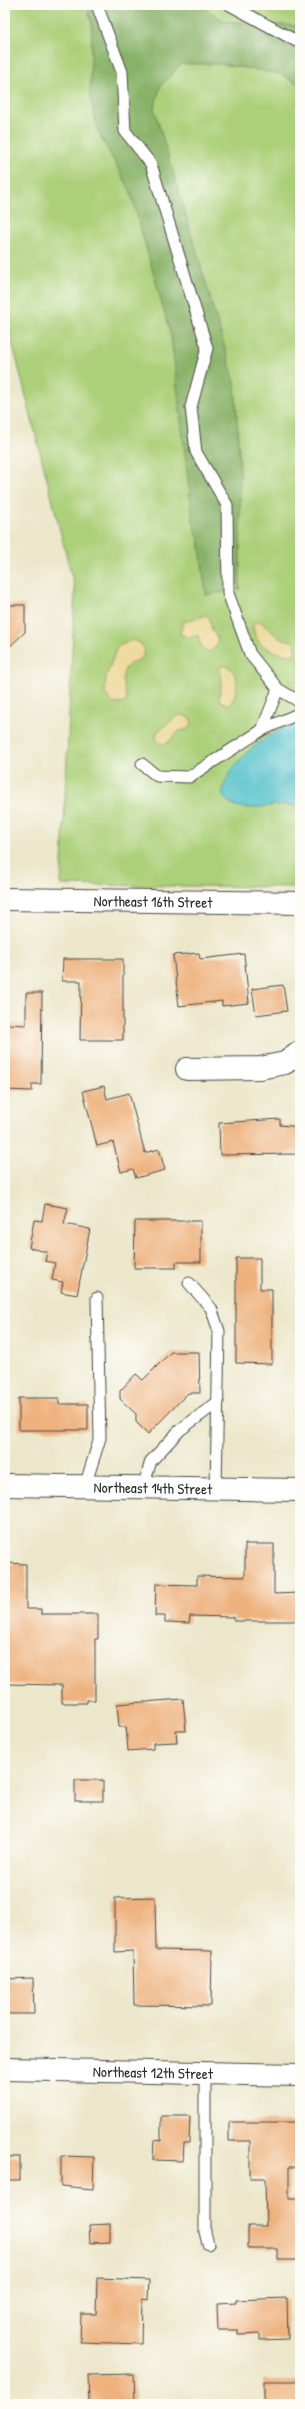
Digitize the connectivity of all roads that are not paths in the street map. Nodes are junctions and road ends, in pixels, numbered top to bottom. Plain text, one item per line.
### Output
1 (97, 5) edge
2 (230, 5) edge
3 (300, 43) edge
4 (278, 689) junction
5 (300, 702) edge
6 (300, 713) edge
7 (262, 730) junction
8 (142, 764) dead end
9 (5, 899) edge
10 (300, 903) edge
11 (300, 1052) edge
12 (187, 1069) dead end
13 (189, 1284) dead end
14 (96, 1298) dead end
15 (218, 1402) junction
16 (5, 1485) edge
17 (85, 1486) junction
18 (143, 1487) junction
19 (216, 1488) junction
20 (300, 1490) edge
21 (5, 2069) edge
22 (205, 2073) junction
23 (300, 2075) edge
24 (208, 2244) dead end

1 - 4 lane
2 - 3 lane
4 - 5 lane
4 - 7 lane
6 - 7 lane
7 - 8 lane
9 - 10 street, Northeast 16th Street
11 - 12 street
13 - 15 lane
14 - 17 lane
15 - 18 lane
15 - 19 lane
16 - 17 street, Northeast 14th Street
17 - 18 street, Northeast 14th Street
18 - 19 street, Northeast 14th Street
19 - 20 street, Northeast 14th Street
21 - 22 street, Northeast 12th Street
22 - 23 street, Northeast 12th Street
22 - 24 lane

